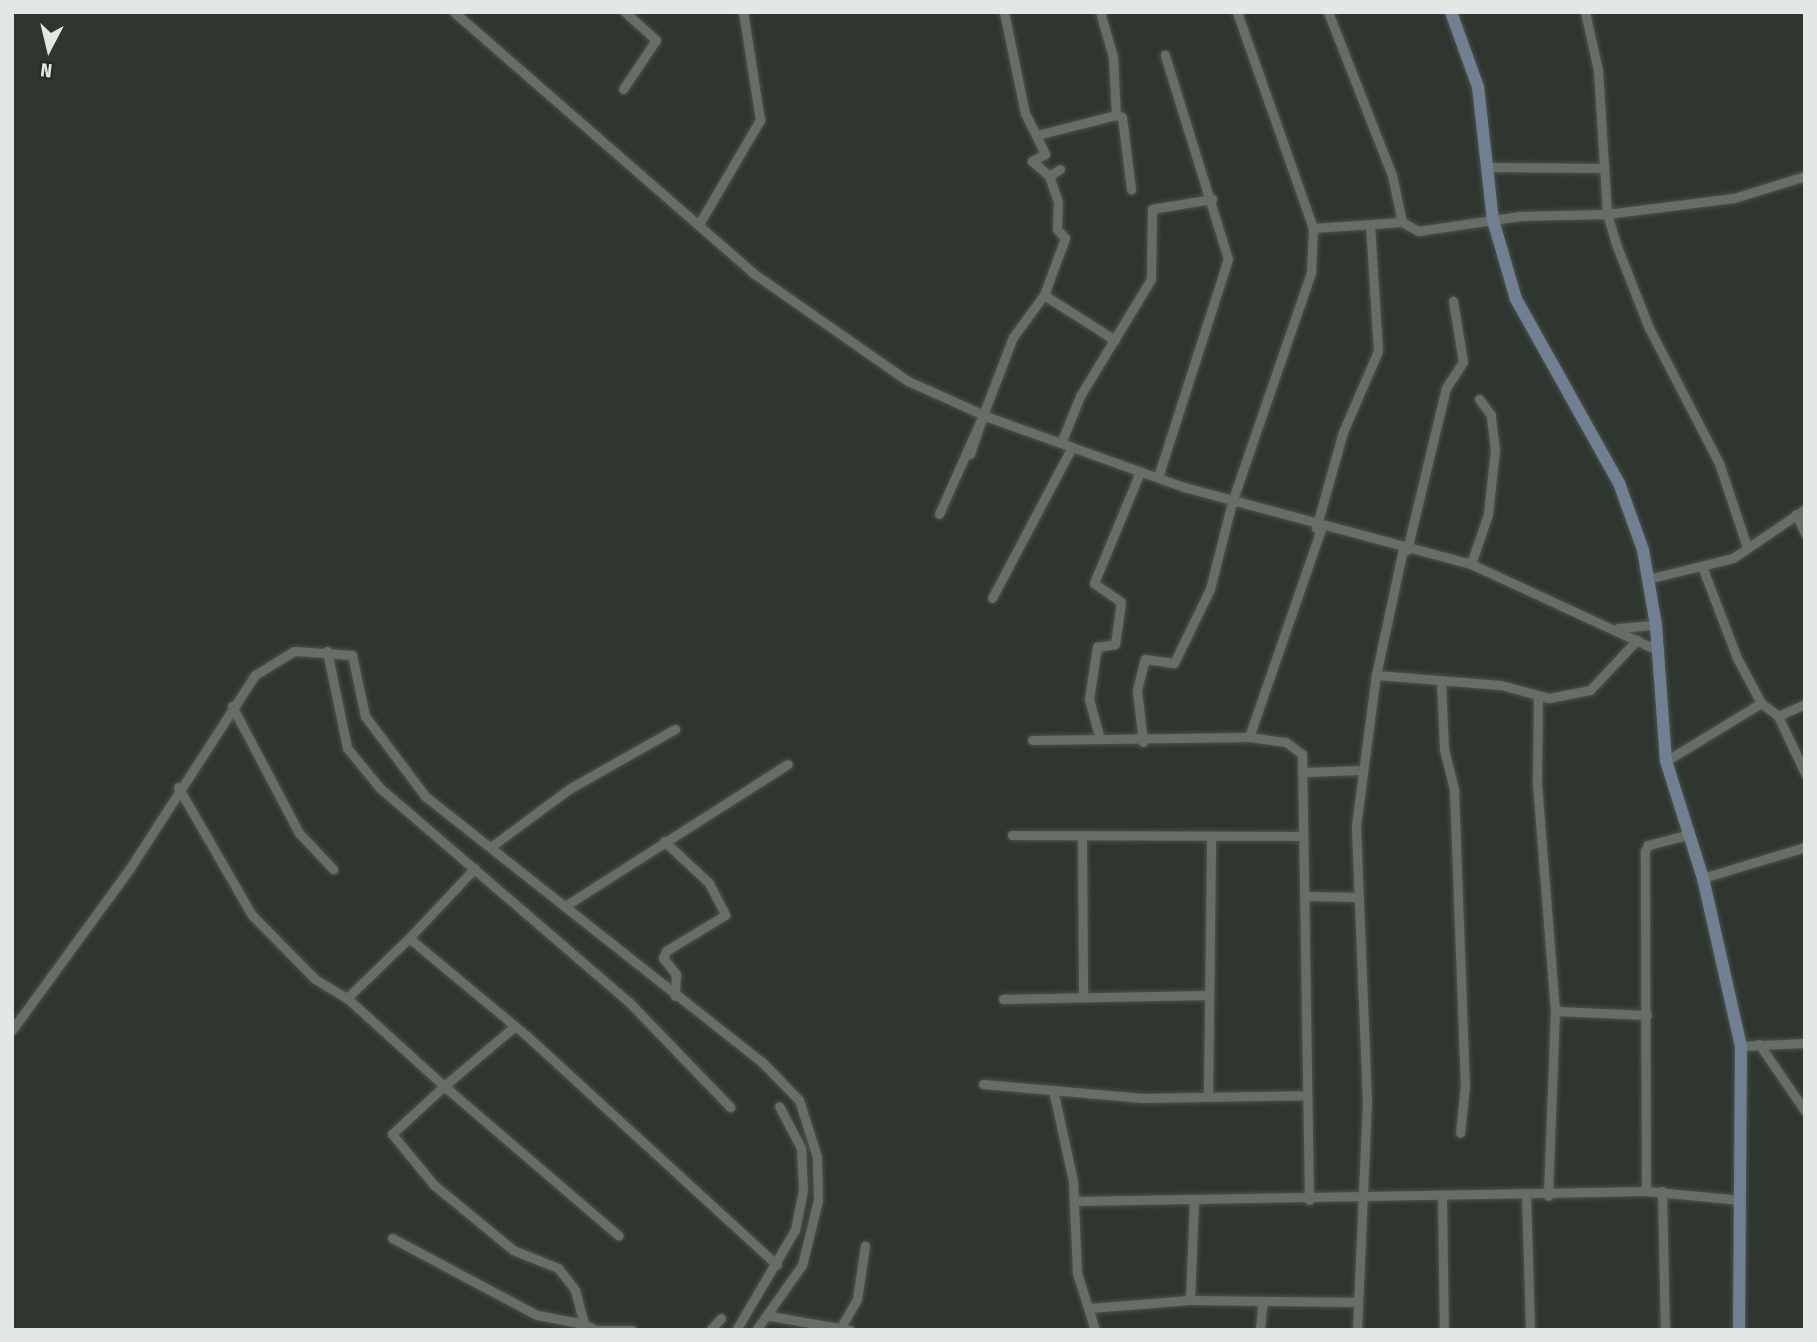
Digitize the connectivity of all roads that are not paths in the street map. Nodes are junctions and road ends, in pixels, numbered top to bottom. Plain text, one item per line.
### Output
1 (454, 12) edge
2 (743, 12) edge
3 (1004, 12) edge
4 (1100, 12) edge
5 (1237, 12) edge
6 (1328, 12) edge
7 (1451, 12) edge
8 (1586, 12) edge
9 (630, 13) edge
10 (1165, 55) dead end
11 (623, 89) dead end
12 (1116, 115) junction
13 (1037, 135) junction
14 (1489, 167) junction
15 (1603, 168) junction
16 (1060, 169) dead end
17 (1049, 176) junction
18 (1805, 176) edge
19 (1131, 189) dead end
20 (1212, 199) junction
21 (1607, 214) junction
22 (1493, 219) junction
23 (1402, 222) junction
24 (699, 223) junction
25 (1370, 225) junction
26 (1313, 228) junction
27 (1044, 295) junction
28 (1453, 301) dead end
29 (1115, 340) junction
30 (1479, 399) dead end
31 (983, 415) junction
32 (1061, 443) junction
33 (1072, 447) junction
34 (1140, 472) junction
35 (1158, 477) junction
36 (1233, 502) junction
37 (1800, 511) edge
38 (939, 514) dead end
39 (1318, 528) junction
40 (1805, 533) edge
41 (1747, 547) junction
42 (1405, 550) junction
43 (1471, 564) junction
44 (1703, 569) junction
45 (1648, 579) junction
46 (992, 598) dead end
47 (1656, 625) junction
48 (1616, 628) junction
49 (1637, 640) junction
50 (327, 651) junction
51 (1659, 651) junction
52 (1377, 675) junction
53 (1441, 682) junction
54 (1538, 696) junction
55 (1761, 703) junction
56 (1805, 704) edge
57 (232, 706) junction
58 (1778, 716) junction
59 (676, 729) dead end
60 (1249, 737) junction
61 (1032, 740) dead end
62 (1100, 740) junction
63 (1143, 742) junction
64 (1666, 761) junction
65 (788, 764) dead end
66 (1361, 770) junction
67 (1305, 772) junction
68 (1805, 773) edge
69 (178, 787) junction
70 (1012, 835) dead end
71 (1687, 835) junction
72 (1211, 836) junction
73 (1302, 836) junction
74 (1082, 839) junction
75 (664, 841) junction
76 (492, 846) junction
77 (1805, 847) edge
78 (475, 868) junction
79 (333, 869) dead end
80 (1703, 878) junction
81 (1304, 896) junction
82 (1358, 897) junction
83 (565, 906) junction
84 (410, 938) junction
85 (1083, 995) junction
86 (1206, 995) junction
87 (675, 996) junction
88 (347, 998) junction
89 (1003, 999) dead end
90 (1555, 1011) junction
91 (1647, 1016) junction
92 (515, 1026) junction
93 (12, 1030) edge
94 (1805, 1043) edge
95 (1759, 1044) junction
96 (1741, 1046) junction
97 (983, 1084) dead end
98 (444, 1086) junction
99 (1054, 1094) junction
100 (1306, 1094) junction
101 (1208, 1095) junction
102 (779, 1106) dead end
103 (730, 1107) dead end
104 (1805, 1111) edge
105 (1460, 1133) dead end
106 (1646, 1191) junction
107 (1662, 1191) junction
108 (1526, 1194) junction
109 (1442, 1195) junction
110 (1548, 1196) junction
111 (1194, 1200) junction
112 (1309, 1200) junction
113 (1361, 1200) junction
114 (1741, 1200) junction
115 (1075, 1201) junction
116 (619, 1236) dead end
117 (392, 1238) dead end
118 (866, 1246) dead end
119 (777, 1265) junction
120 (1190, 1300) junction
121 (1357, 1302) junction
122 (1262, 1305) junction
123 (1090, 1308) junction
124 (770, 1315) junction
125 (721, 1318) dead end
126 (582, 1327) edge
127 (846, 1328) edge
128 (597, 1330) edge
129 (632, 1330) edge
130 (710, 1330) edge
131 (736, 1330) edge
132 (756, 1330) edge
133 (1095, 1330) edge
134 (1260, 1330) edge
135 (1357, 1330) edge
136 (1444, 1330) edge
137 (1530, 1330) edge
138 (1665, 1330) edge
139 (1739, 1330) edge

1 - 24 street
2 - 24 street
3 - 13 street
4 - 12 street
5 - 26 street
6 - 23 street
7 - 14 street
8 - 15 street
9 - 11 street
10 - 20 street
12 - 13 street
12 - 19 street
13 - 17 street
14 - 15 street
14 - 22 street
15 - 21 street
16 - 17 street
17 - 27 street
18 - 21 street
20 - 29 street
20 - 35 street
21 - 22 street
21 - 41 street
22 - 23 street
22 - 45 street
23 - 25 street
24 - 31 street
25 - 26 street
25 - 39 street
26 - 36 street
27 - 29 street
27 - 31 street
28 - 42 street
29 - 32 street
30 - 43 street
31 - 32 street
31 - 38 street
32 - 33 street
33 - 34 street
33 - 46 street
34 - 35 street
34 - 62 street
35 - 36 street
36 - 39 street
36 - 63 street
37 - 40 street
37 - 41 street
39 - 42 street
39 - 60 street
41 - 44 street
42 - 43 street
42 - 52 street
43 - 48 street
44 - 45 street
44 - 55 street
45 - 47 street
47 - 48 street
47 - 51 street
48 - 49 street
49 - 51 street
49 - 54 street
50 - 57 street
50 - 76 street
50 - 78 street
51 - 64 street
52 - 53 street
52 - 66 street
53 - 54 street
53 - 105 street
54 - 90 street
55 - 58 street
55 - 64 street
56 - 58 street
57 - 69 street
57 - 79 street
58 - 68 street
59 - 76 street
60 - 63 street
60 - 67 street
61 - 62 street
62 - 63 street
64 - 71 street
65 - 75 street
66 - 67 street
66 - 82 street
67 - 73 street
69 - 88 street
69 - 93 street
70 - 74 street
71 - 80 street
71 - 91 street
72 - 73 street
72 - 74 street
72 - 86 street
73 - 81 street
74 - 85 street
75 - 83 street
75 - 87 street
76 - 83 street
77 - 80 street
78 - 84 street
78 - 103 street
80 - 96 street
81 - 82 street
81 - 100 street
82 - 113 street
83 - 87 street
84 - 88 street
84 - 92 street
85 - 86 street
85 - 89 street
86 - 101 street
87 - 124 street
88 - 98 street
90 - 91 street
90 - 110 street
91 - 106 street
92 - 98 street
92 - 119 street
94 - 95 street
95 - 96 street
95 - 104 street
96 - 114 street
97 - 99 street
98 - 116 street
98 - 126 street
99 - 101 street
99 - 115 street
100 - 101 street
100 - 112 street
102 - 119 street
106 - 107 street
106 - 110 street
107 - 114 street
107 - 138 street
108 - 109 street
108 - 110 street
108 - 137 street
109 - 113 street
109 - 136 street
111 - 112 street
111 - 115 street
111 - 120 street
112 - 113 street
113 - 121 street
114 - 139 street
115 - 123 street
117 - 126 street
118 - 127 street
119 - 131 street
120 - 122 street
120 - 123 street
121 - 122 street
121 - 135 street
122 - 134 street
123 - 133 street
124 - 127 street
124 - 132 street
125 - 130 street
126 - 128 street
128 - 129 street

